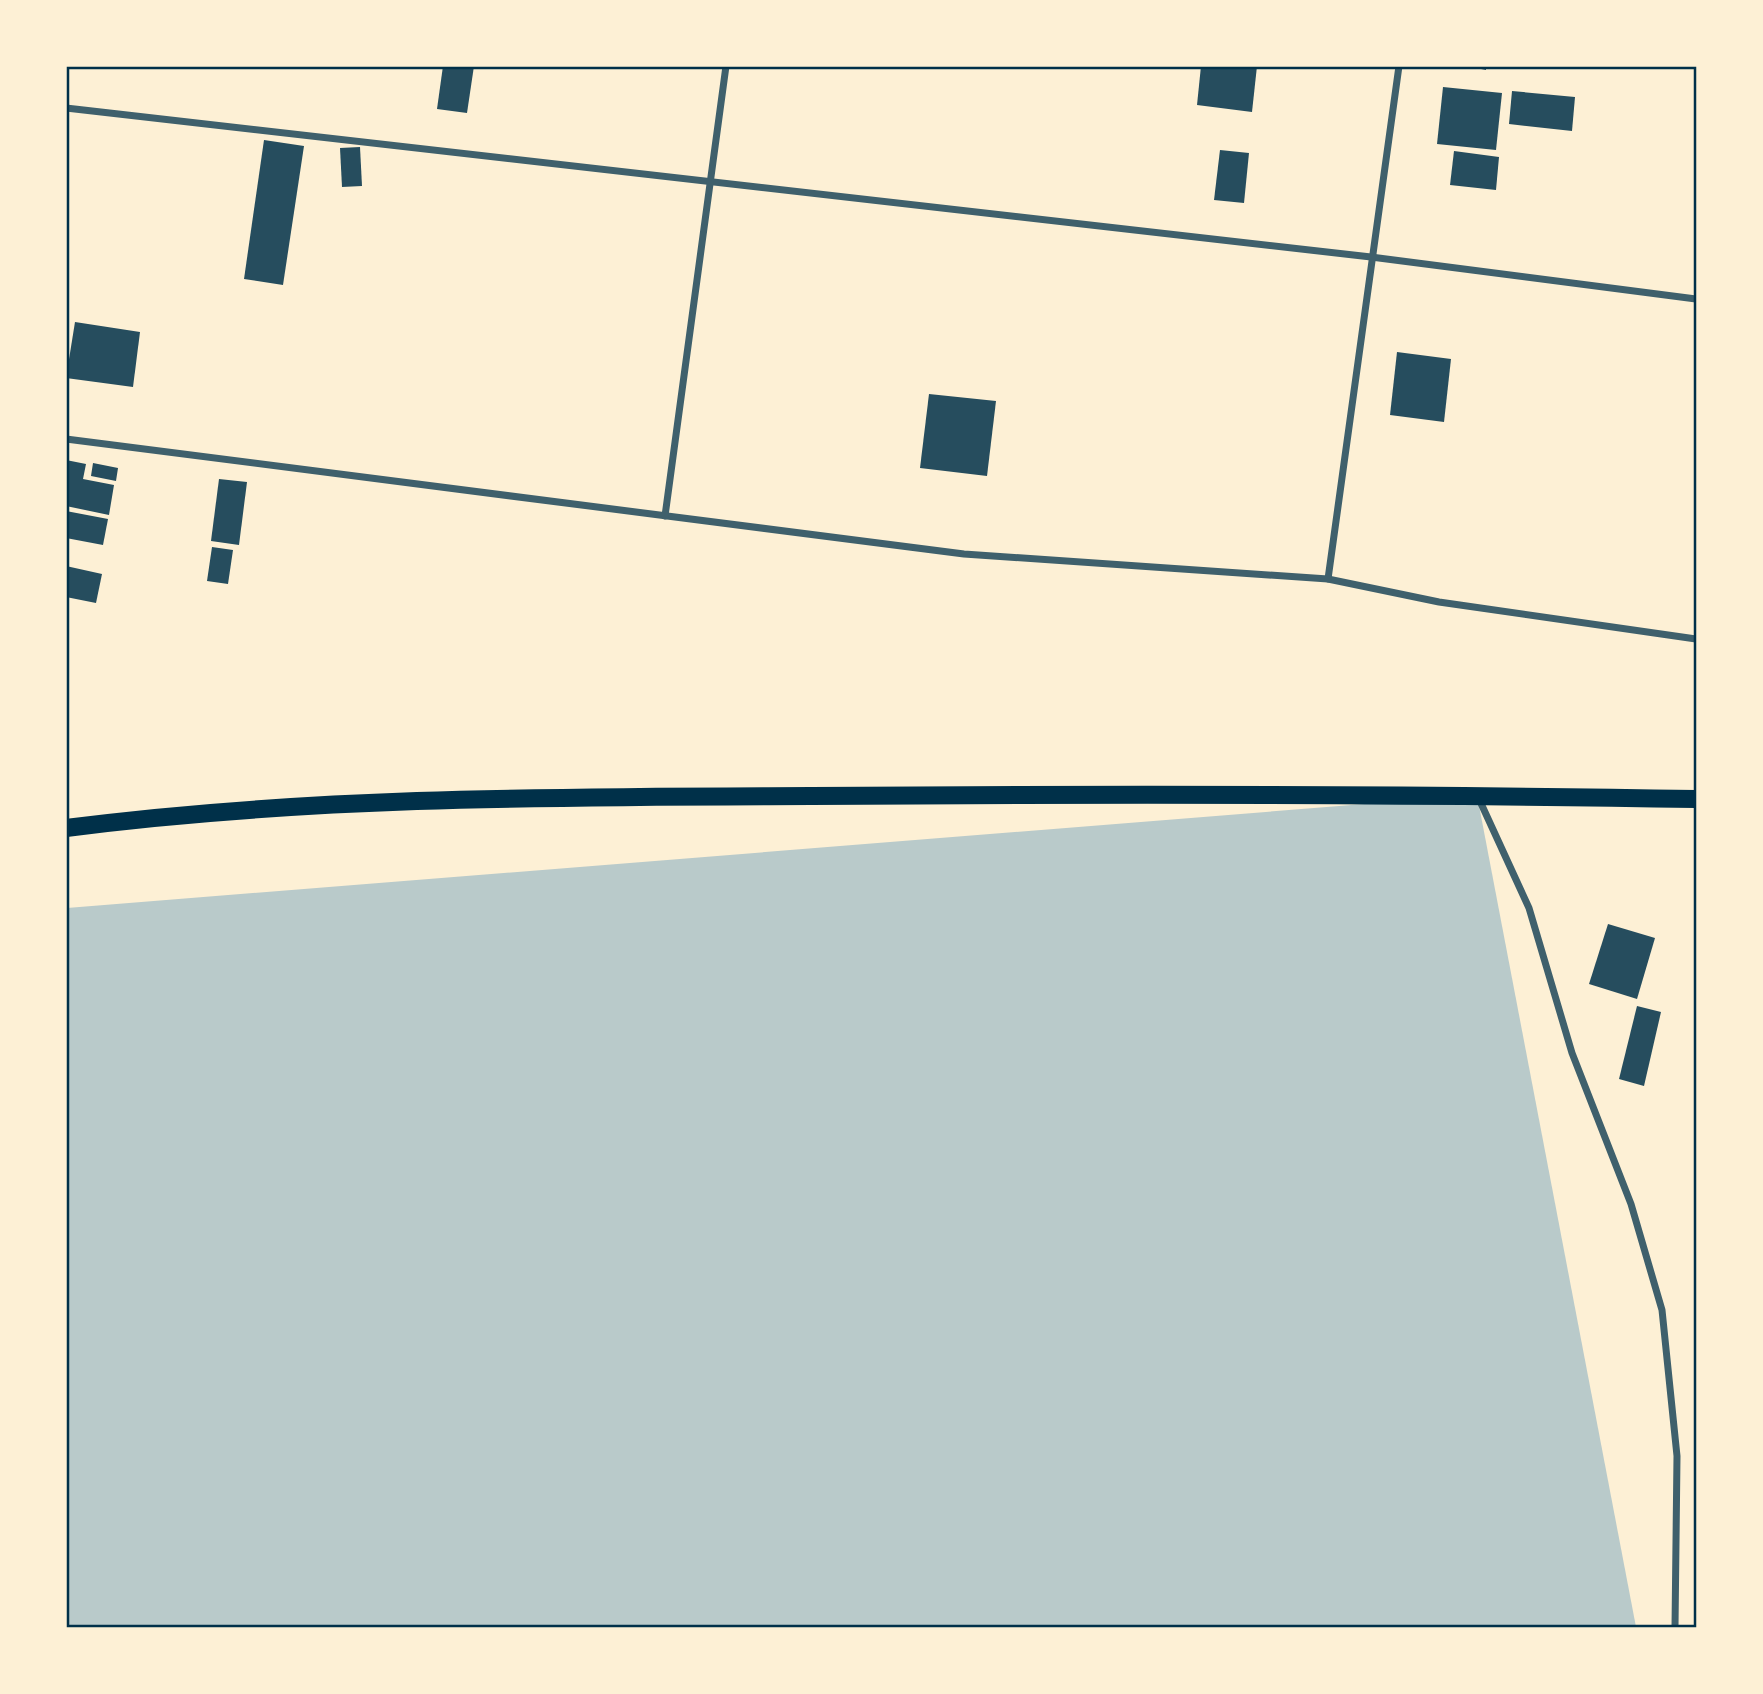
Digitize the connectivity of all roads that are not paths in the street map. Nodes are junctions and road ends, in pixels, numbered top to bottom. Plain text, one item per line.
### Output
1 (726, 66) edge
2 (1399, 66) edge
3 (66, 108) edge
4 (708, 181) junction
5 (1371, 257) junction
6 (1696, 299) edge
7 (66, 439) edge
8 (665, 516) junction
9 (1328, 579) junction
10 (1696, 639) edge
11 (1477, 795) junction
12 (1696, 799) edge
13 (66, 828) edge
14 (1675, 1628) edge

1 - 4 street
2 - 5 street
3 - 4 street
4 - 5 street
4 - 8 street
5 - 6 street
5 - 9 street
7 - 8 street
8 - 9 street
9 - 10 street
11 - 12 main road
11 - 13 main road
11 - 14 street

